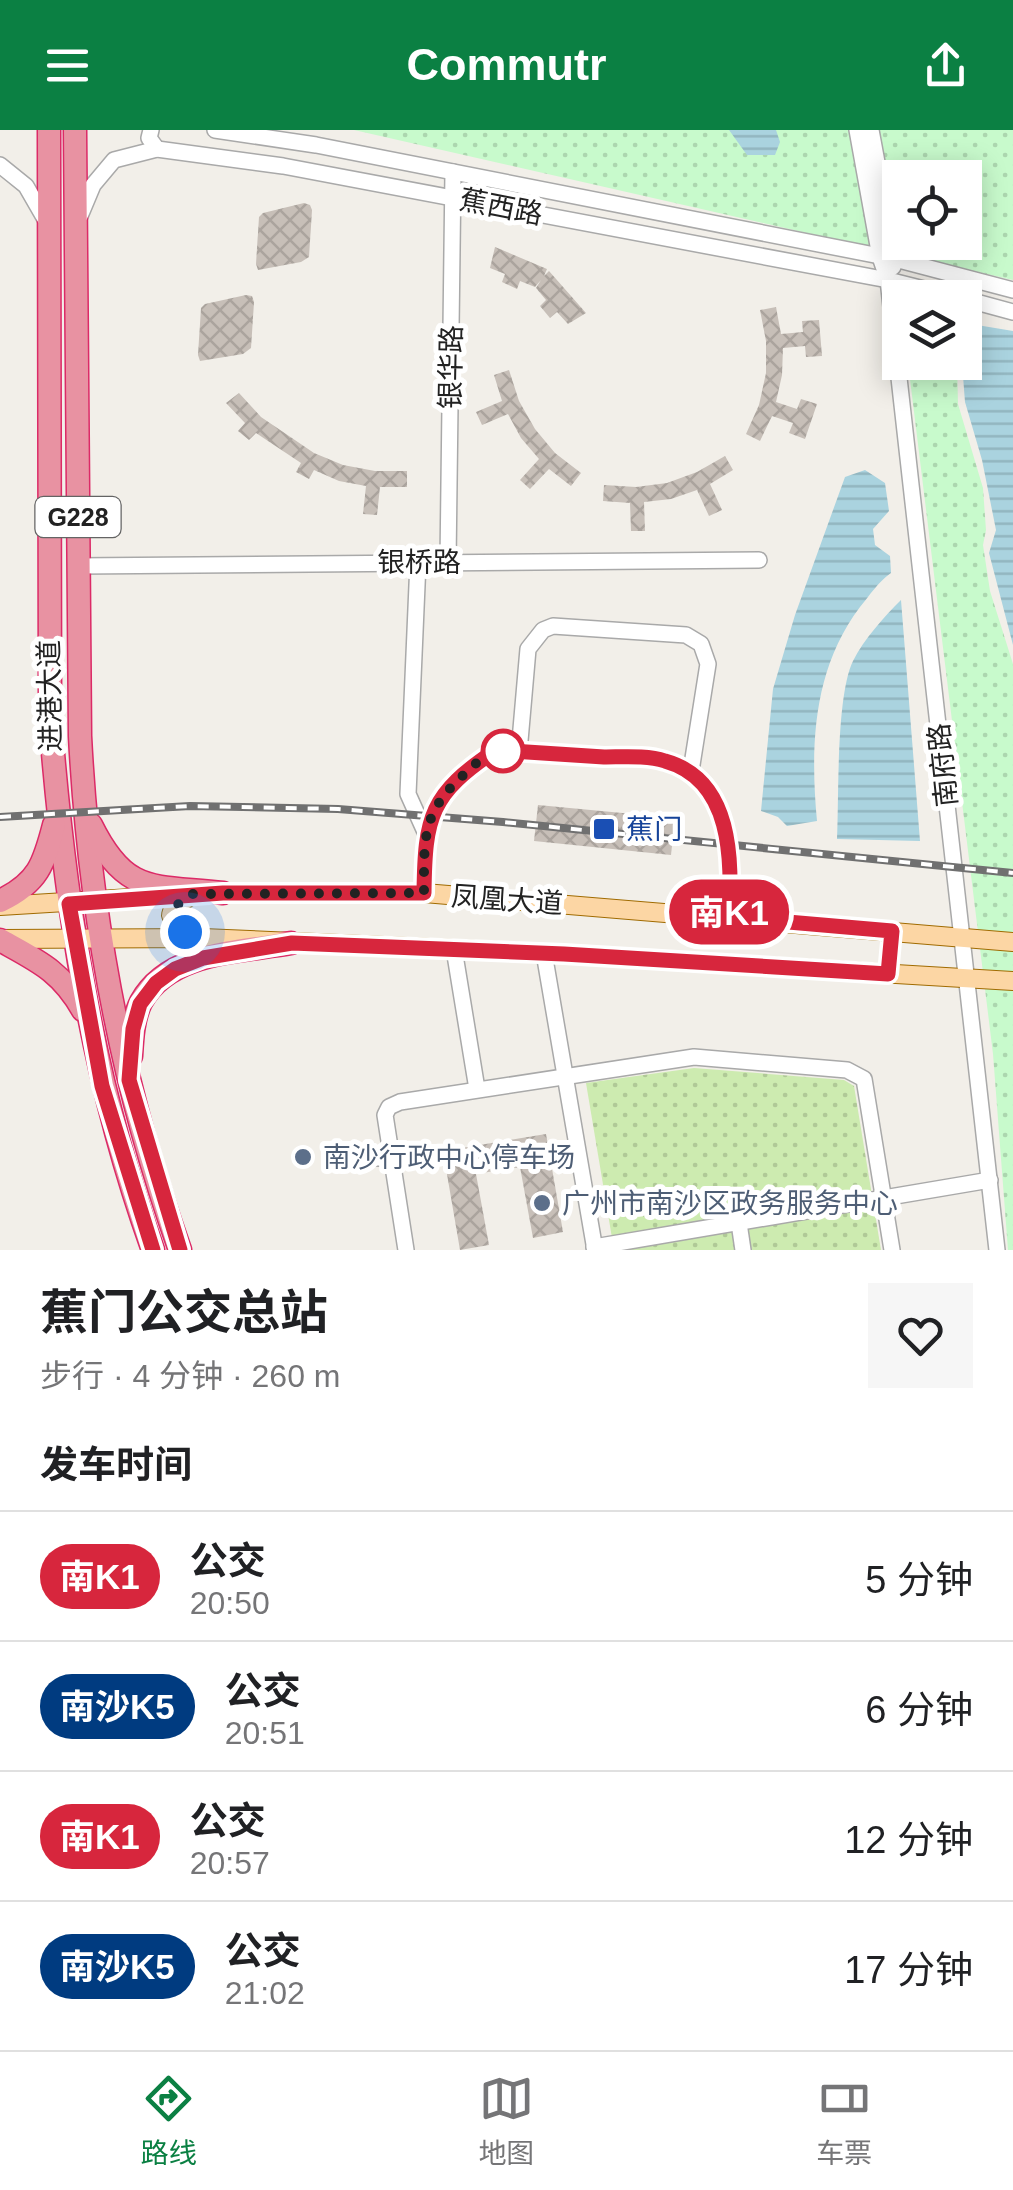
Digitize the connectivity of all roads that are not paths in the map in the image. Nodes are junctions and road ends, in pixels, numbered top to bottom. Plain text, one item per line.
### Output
1 (49, 130) edge
2 (75, 130) edge
3 (151, 130) edge
4 (215, 130) edge
5 (857, 130) edge
6 (871, 130) edge
7 (157, 149) junction
8 (0, 166) edge
9 (454, 172) junction
10 (453, 198) junction
11 (877, 200) junction
12 (76, 224) junction
13 (882, 226) edge
14 (49, 235) junction
15 (882, 257) edge
16 (888, 260) edge
17 (897, 260) edge
18 (888, 280) joint
19 (1013, 290) edge
20 (982, 303) edge
21 (1013, 312) edge
22 (899, 380) edge
23 (759, 560) dead end
24 (418, 562) junction
25 (448, 562) junction
26 (78, 566) junction
27 (520, 752) junction
28 (691, 771) junction
29 (83, 809) junction
30 (58, 812) junction
31 (426, 834) junction
32 (223, 893) junction
33 (424, 893) junction
34 (193, 894) junction
35 (94, 902) junction
36 (0, 904) edge
37 (69, 904) junction
38 (729, 917) junction
39 (892, 931) junction
40 (961, 936) junction
41 (74, 938) junction
42 (99, 938) junction
43 (203, 938) junction
44 (0, 940) edge
45 (1013, 942) edge
46 (292, 943) junction
47 (454, 950) junction
48 (544, 954) junction
49 (888, 974) junction
50 (968, 978) junction
51 (1013, 981) edge
52 (89, 1020) junction
53 (121, 1040) junction
54 (94, 1046) junction
55 (565, 1075) junction
56 (129, 1080) junction
57 (478, 1089) junction
58 (990, 1180) junction
59 (884, 1198) junction
60 (738, 1223) junction
61 (591, 1249) edge
62 (152, 1250) edge
63 (180, 1250) edge
64 (406, 1250) edge
65 (743, 1250) edge
66 (892, 1250) edge
67 (997, 1250) edge

1 - 14 highway, 进港大道 / G228
2 - 12 highway, 进港大道 / G228
3 - 7 street
4 - 9 street, 蕉西路
5 - 11 street
6 - 11 street
7 - 10 street, 蕉西路
7 - 12 street, 蕉西路
8 - 14 street
9 - 10 street, 银华路
9 - 15 street, 蕉西路
10 - 18 street, 蕉西路
10 - 25 street, 银华路
11 - 13 street, 南府路
12 - 26 highway, 进港大道 / G228
14 - 30 highway, 进港大道 / G228
16 - 18 street, 南府路
17 - 19 street, 蕉西路
20 - 21 street, 蕉西路
22 - 40 street, 南府路
23 - 25 street, 银桥路
24 - 25 street, 银桥路
24 - 26 street, 银桥路
24 - 31 street
26 - 29 highway, 进港大道 / G228
27 - 28 street
27 - 28 street
27 - 31 street
28 - 38 street
29 - 32 highway
29 - 35 highway, 进港大道 / G228
30 - 36 highway
30 - 37 highway, 进港大道 / G228
31 - 33 street
32 - 33 main road, 凤凰大道
32 - 34 main road, 凤凰大道
33 - 38 main road, 凤凰大道
34 - 35 main road, 凤凰大道
34 - 43 main road
35 - 37 main road, 凤凰大道
35 - 42 highway, 进港大道 / G228
36 - 37 main road, 凤凰大道
37 - 41 highway, 进港大道 / G228
38 - 39 main road, 凤凰大道
39 - 40 main road, 凤凰大道
39 - 49 main road
40 - 45 main road, 凤凰大道
40 - 50 street, 南府路
41 - 42 main road, 凤凰大道
41 - 44 main road, 凤凰大道
41 - 52 highway, 进港大道 / G228
42 - 43 main road, 凤凰大道
42 - 53 highway, 进港大道 / G228
43 - 46 main road, 凤凰大道
44 - 52 highway
46 - 47 main road, 凤凰大道
46 - 56 highway
47 - 48 main road, 凤凰大道
47 - 57 street
48 - 49 main road, 凤凰大道
48 - 55 street
49 - 50 main road, 凤凰大道
50 - 51 main road, 凤凰大道
50 - 58 street, 南府路
52 - 54 highway, 进港大道 / G228
53 - 54 highway
53 - 56 highway, 进港大道 / G228
54 - 62 highway, 进港大道 / G228
55 - 57 street
55 - 59 street
55 - 61 street
56 - 63 highway, 进港大道 / G228
57 - 64 street
58 - 59 street
58 - 67 street, 南府路
59 - 60 street
59 - 66 street
60 - 61 street
60 - 65 street

